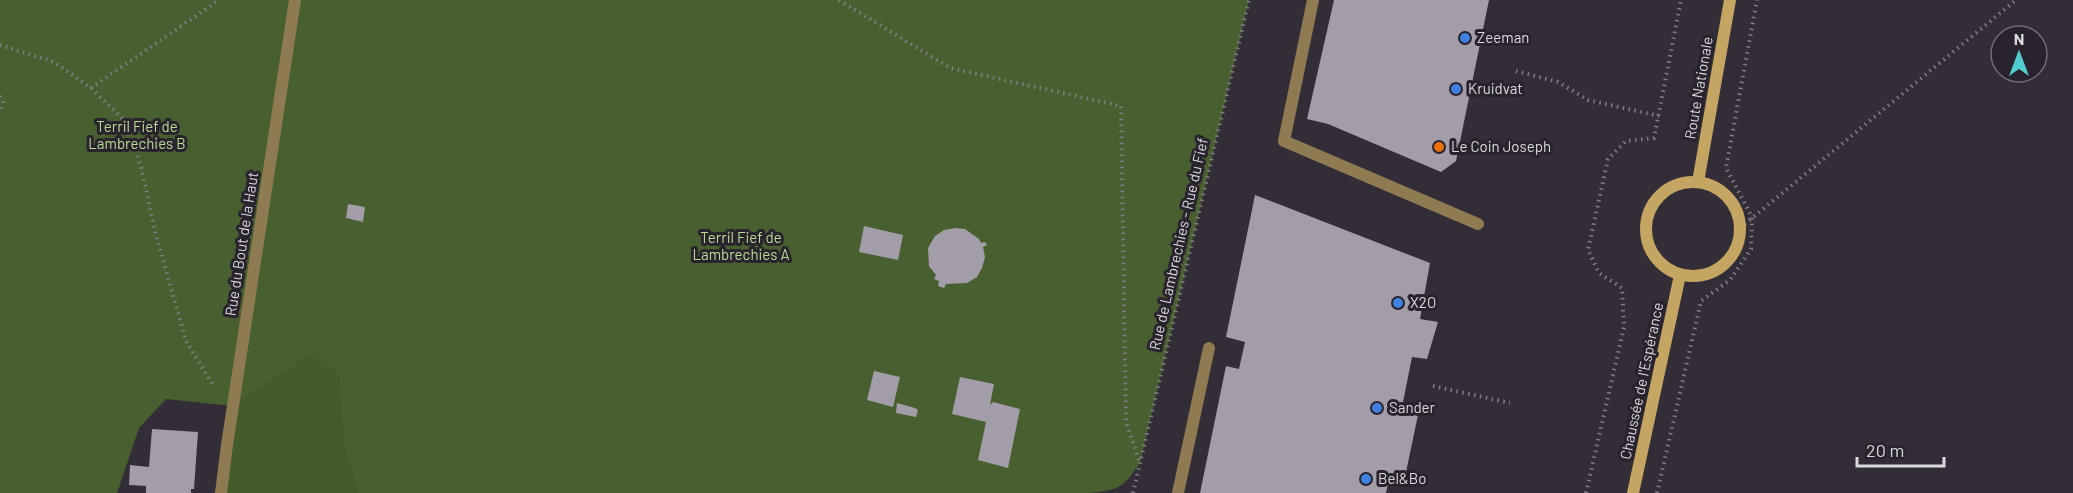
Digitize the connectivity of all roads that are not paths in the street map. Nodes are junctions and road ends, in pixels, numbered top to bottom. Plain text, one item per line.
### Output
1 (295, 0) edge
2 (1312, 0) edge
3 (1730, 0) edge
4 (1698, 182) junction
5 (1478, 224) dead end
6 (1680, 275) junction
7 (1209, 348) dead end
8 (221, 493) edge
9 (1178, 493) edge
10 (1633, 493) edge

1 - 8 street, Rue du Bout de la Haut
2 - 5 street
3 - 4 main road, Route Nationale
4 - 6 main road
4 - 6 main road
6 - 10 main road, Chaussée de l'Espérance
7 - 9 street

